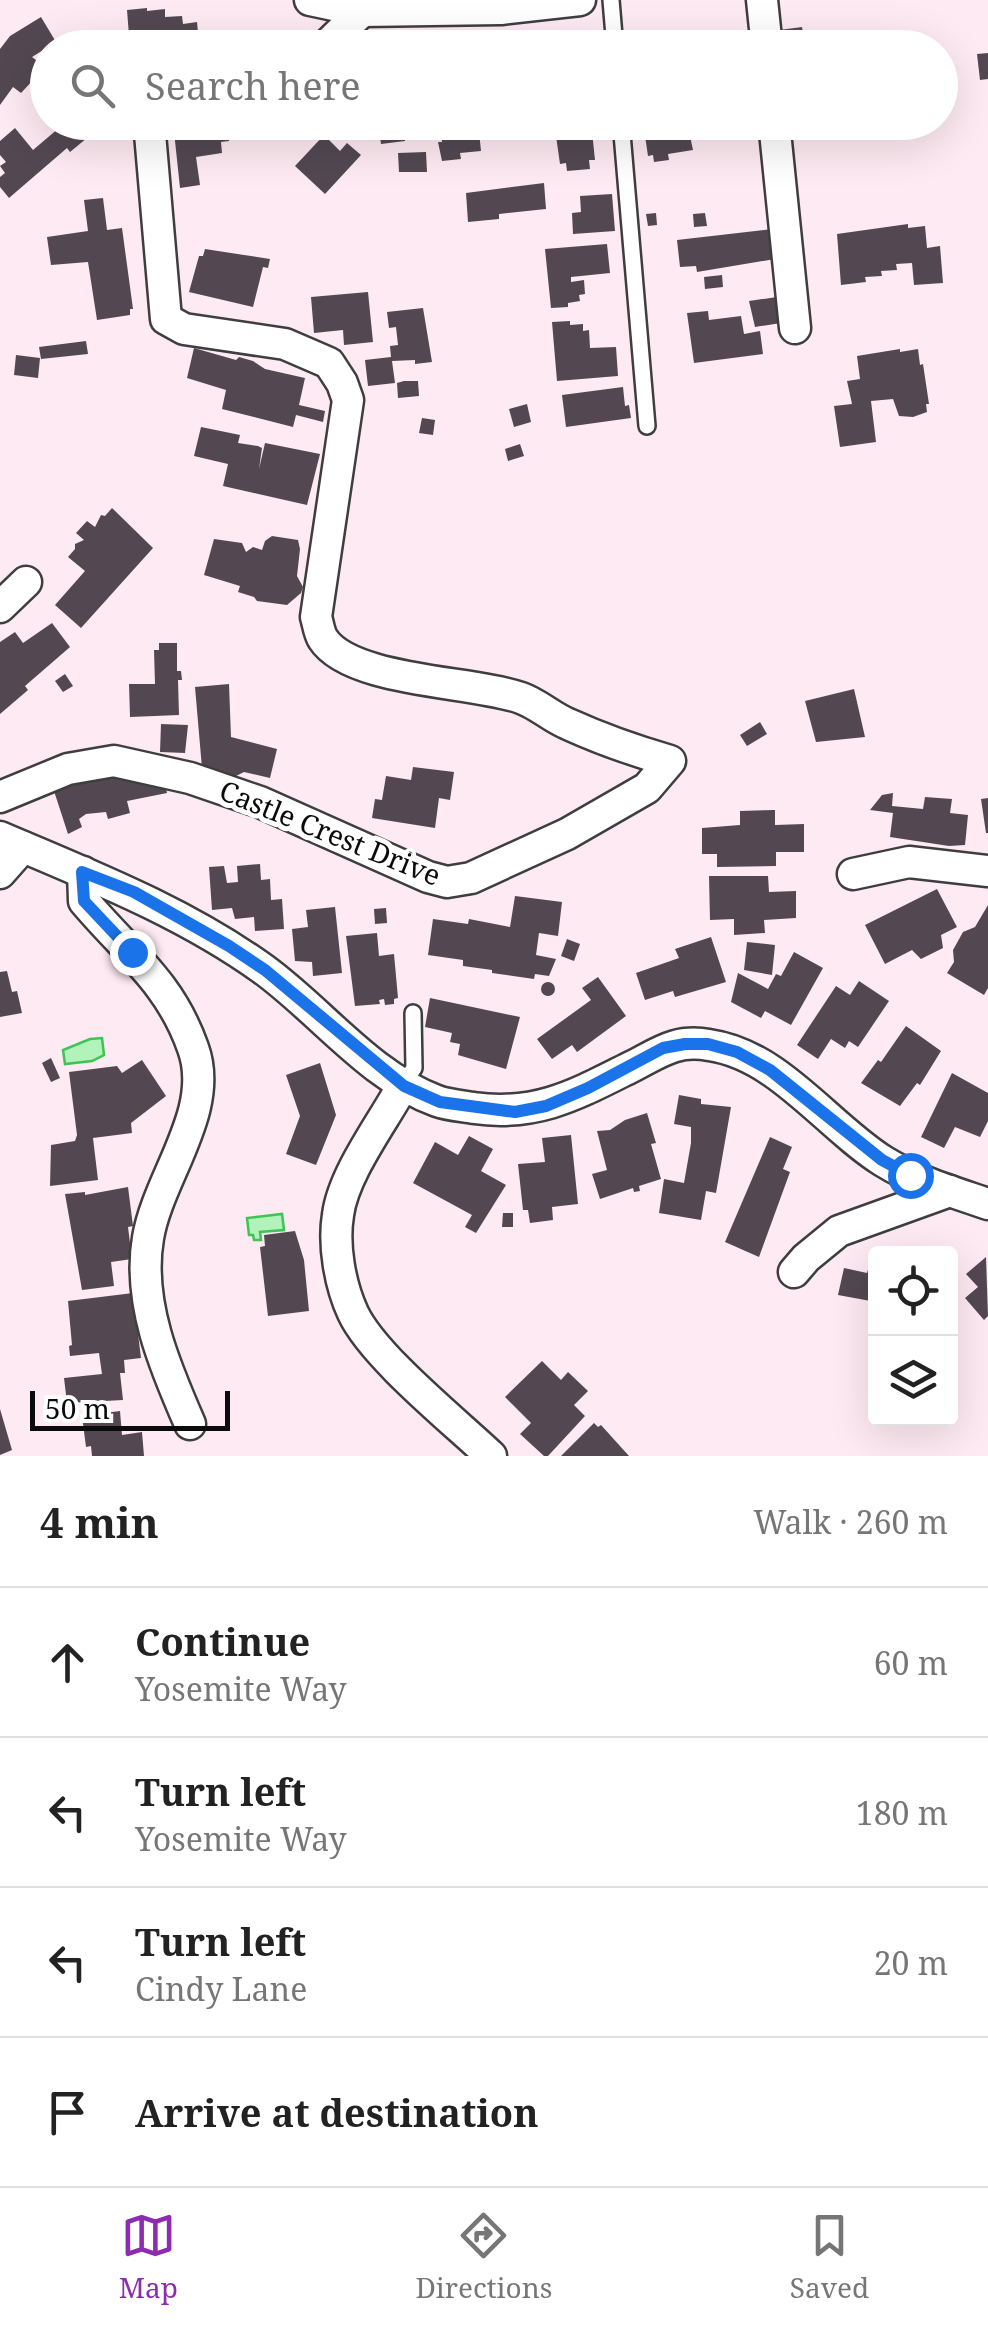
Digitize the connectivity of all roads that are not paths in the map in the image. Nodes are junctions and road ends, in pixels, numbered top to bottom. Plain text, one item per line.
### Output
1 (310, 0) edge
2 (580, 0) edge
3 (610, 0) edge
4 (762, 0) edge
5 (361, 5) edge
6 (339, 30) edge
7 (613, 30) edge
8 (764, 30) edge
9 (151, 140) edge
10 (623, 140) edge
11 (776, 140) edge
12 (796, 328) dead end
13 (647, 426) dead end
14 (26, 582) dead end
15 (0, 608) edge
16 (0, 797) edge
17 (11, 842) edge
18 (988, 871) edge
19 (82, 872) junction
20 (0, 873) edge
21 (853, 874) dead end
22 (413, 1013) dead end
23 (404, 1086) junction
24 (950, 1190) junction
25 (988, 1204) edge
26 (794, 1272) dead end
27 (190, 1424) dead end
28 (491, 1456) edge

1 - 5 street
2 - 5 street
3 - 7 lane
4 - 8 street
5 - 6 street
9 - 16 street, Castle Crest Drive
10 - 13 lane
11 - 12 street
14 - 15 street
17 - 19 street
17 - 20 street
18 - 21 street
19 - 23 street
19 - 27 street
22 - 23 lane
23 - 24 street
23 - 28 street
24 - 25 street
24 - 26 street

